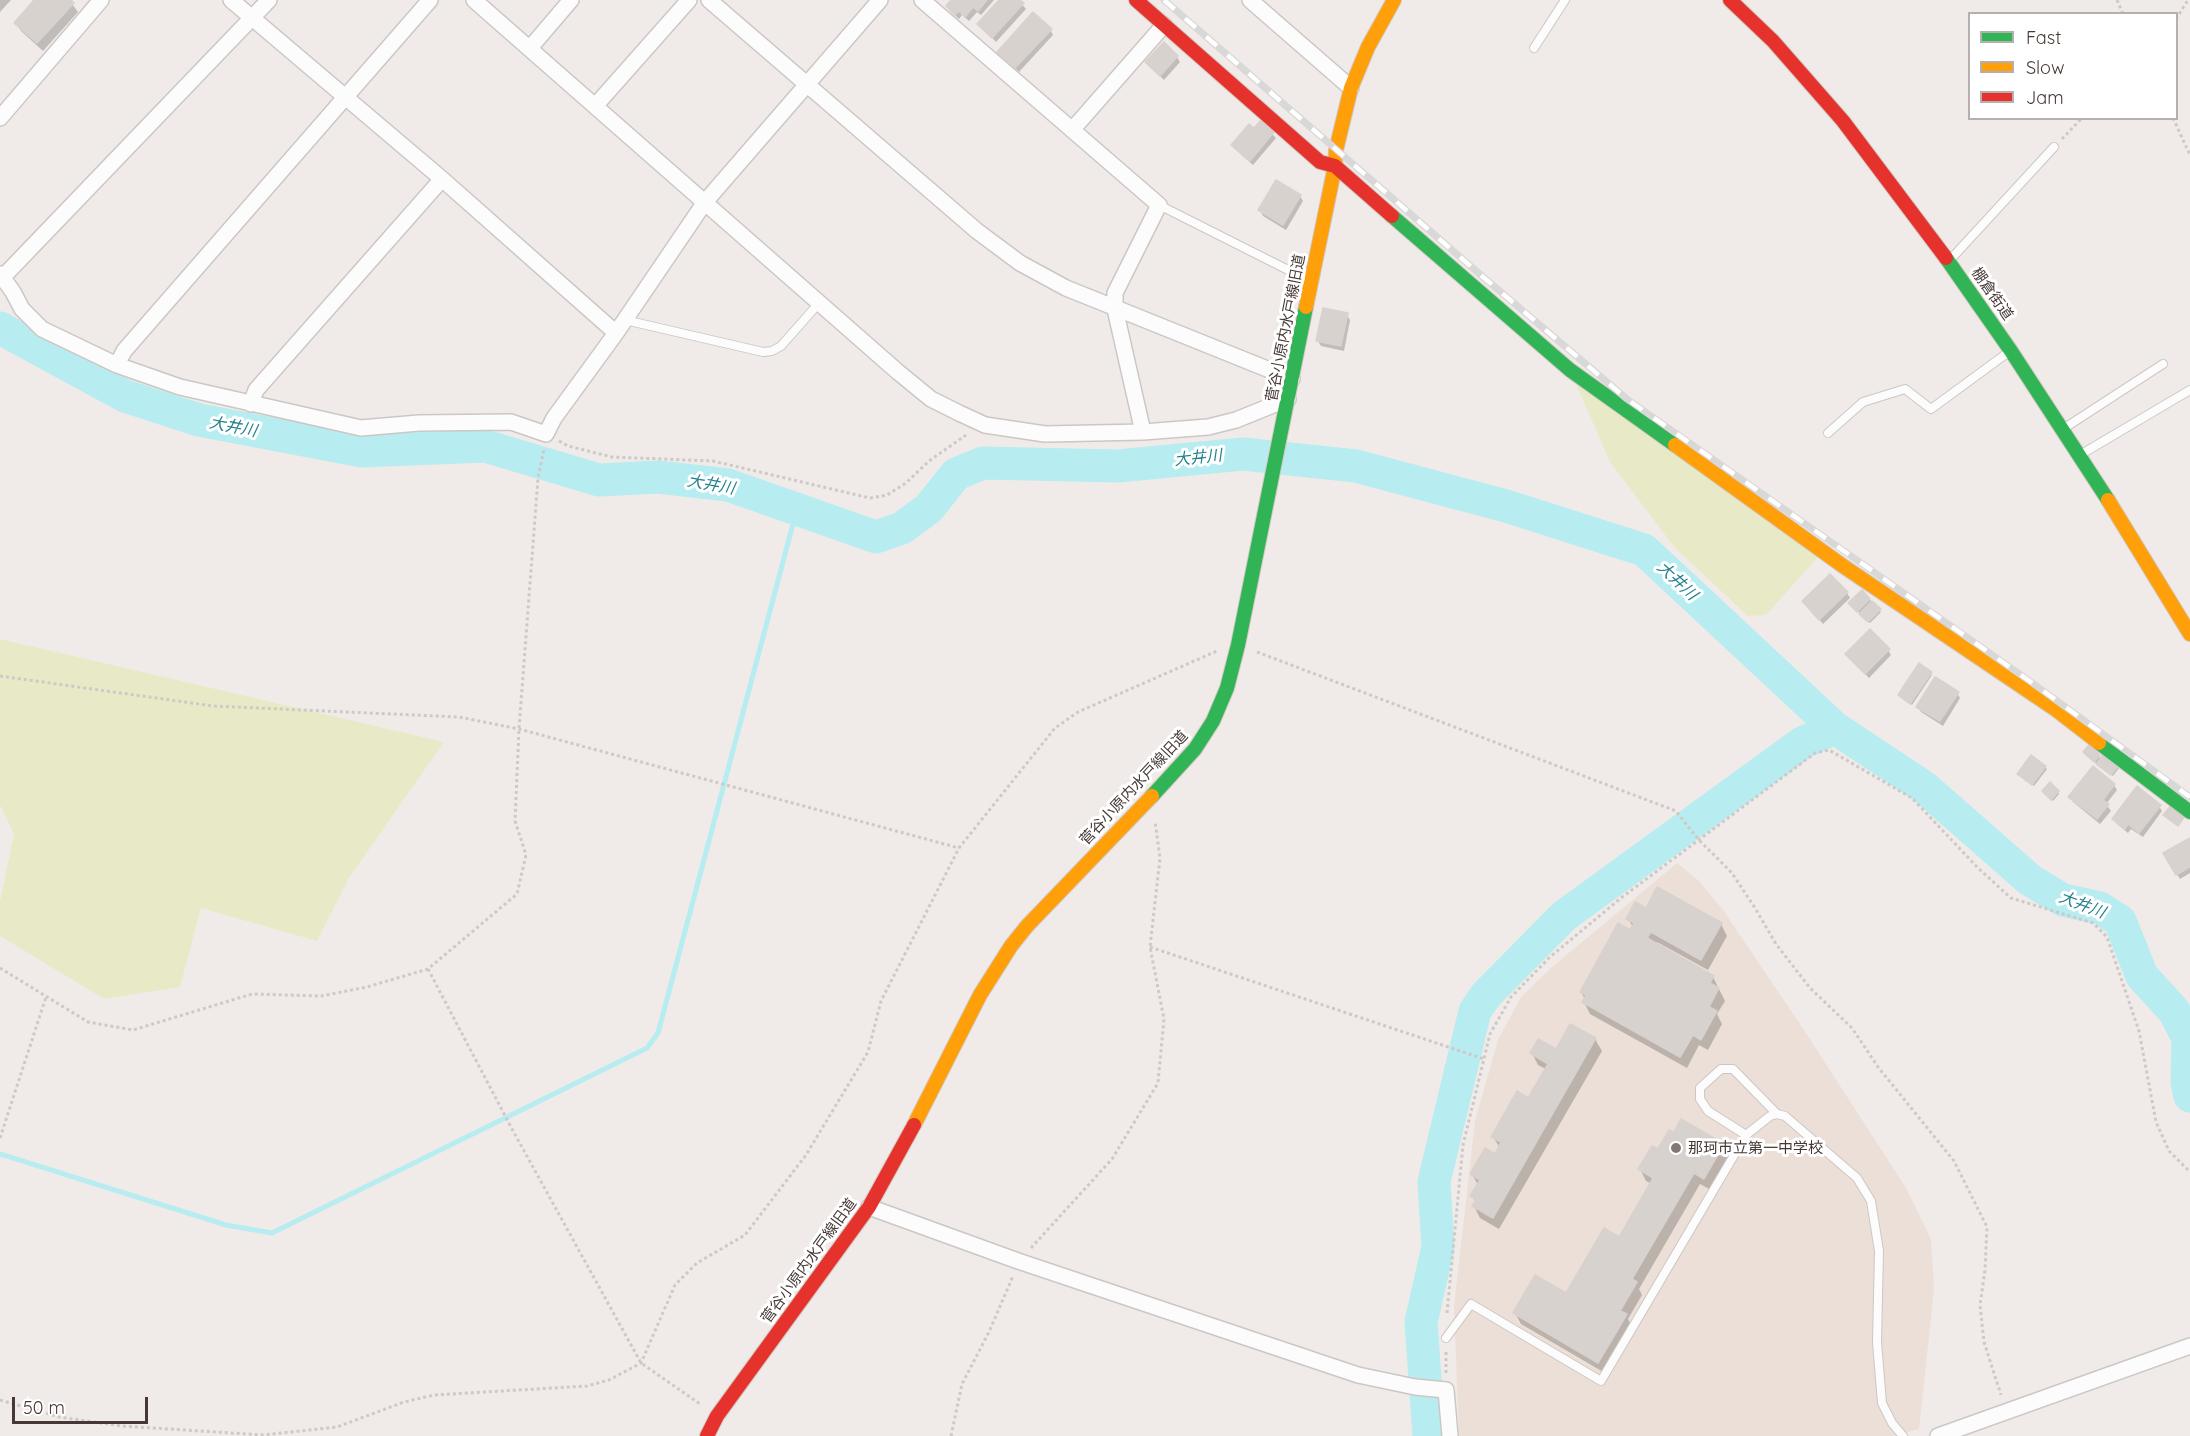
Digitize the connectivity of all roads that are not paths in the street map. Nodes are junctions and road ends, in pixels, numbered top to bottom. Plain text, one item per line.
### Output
1 (101, 0) edge
2 (231, 0) edge
3 (269, 0) edge
4 (430, 0) edge
5 (474, 0) edge
6 (571, 0) edge
7 (689, 0) edge
8 (709, 0) edge
9 (880, 0) edge
10 (922, 0) edge
11 (1136, 0) edge
12 (1250, 0) edge
13 (1565, 0) edge
14 (1730, 0) edge
15 (1388, 3) edge
16 (251, 18) junction
17 (1164, 25) junction
18 (530, 48) junction
19 (1534, 48) dead end
20 (806, 85) junction
21 (1351, 88) junction
22 (345, 98) junction
23 (596, 105) junction
24 (0, 118) edge
25 (1072, 130) junction
26 (2054, 147) road end
27 (1335, 166) junction
28 (442, 179) junction
29 (705, 202) junction
30 (1159, 205) junction
31 (1949, 261) junction
32 (1, 276) edge
33 (1312, 281) junction
34 (819, 303) junction
35 (1115, 309) junction
36 (625, 320) junction
37 (616, 333) junction
38 (2011, 351) junction
39 (2163, 364) dead end
40 (117, 365) junction
41 (1292, 379) junction
42 (2190, 390) edge
43 (1288, 399) junction
44 (251, 404) junction
45 (2062, 430) junction
46 (1143, 432) junction
47 (1828, 433) dead end
48 (2079, 456) junction
49 (2190, 634) edge
50 (2190, 812) edge
51 (1777, 1114) junction
52 (1746, 1135) junction
53 (869, 1207) junction
54 (1446, 1338) road end
55 (2190, 1346) edge
56 (707, 1436) edge
57 (1450, 1436) edge
58 (1903, 1436) edge
59 (1938, 1436) edge

1 - 24 street
2 - 16 street
3 - 16 street
4 - 22 street
5 - 18 street
6 - 18 street
7 - 23 street
8 - 20 street
9 - 20 street
10 - 25 street
11 - 17 street
12 - 21 street
13 - 19 lane
14 - 31 street, 棚倉街道
15 - 21 street, 菅谷小原内水戸線旧道
16 - 22 street
16 - 32 street
17 - 25 street
17 - 27 street
18 - 23 street
20 - 29 street
20 - 35 street
21 - 27 street, 菅谷小原内水戸線旧道
22 - 28 street
22 - 40 street
23 - 29 street
25 - 30 street
26 - 31 lane
27 - 33 street, 菅谷小原内水戸線旧道
27 - 50 street
28 - 37 street
28 - 44 street
29 - 34 street
29 - 36 street
30 - 33 lane
30 - 35 street
31 - 38 street, 棚倉街道
32 - 40 street
33 - 41 street, 菅谷小原内水戸線旧道
34 - 36 lane
34 - 46 street
35 - 41 street
35 - 46 street
36 - 37 street
37 - 44 street
38 - 45 street, 棚倉街道
38 - 47 lane
39 - 45 lane
40 - 44 street
41 - 43 street, 菅谷小原内水戸線旧道
42 - 48 lane
43 - 46 street
43 - 53 street, 菅谷小原内水戸線旧道
45 - 48 street, 棚倉街道
48 - 49 street, 棚倉街道
51 - 52 lane
51 - 52 lane
51 - 58 lane
52 - 54 lane
53 - 56 street, 菅谷小原内水戸線旧道
53 - 57 street
55 - 59 street

